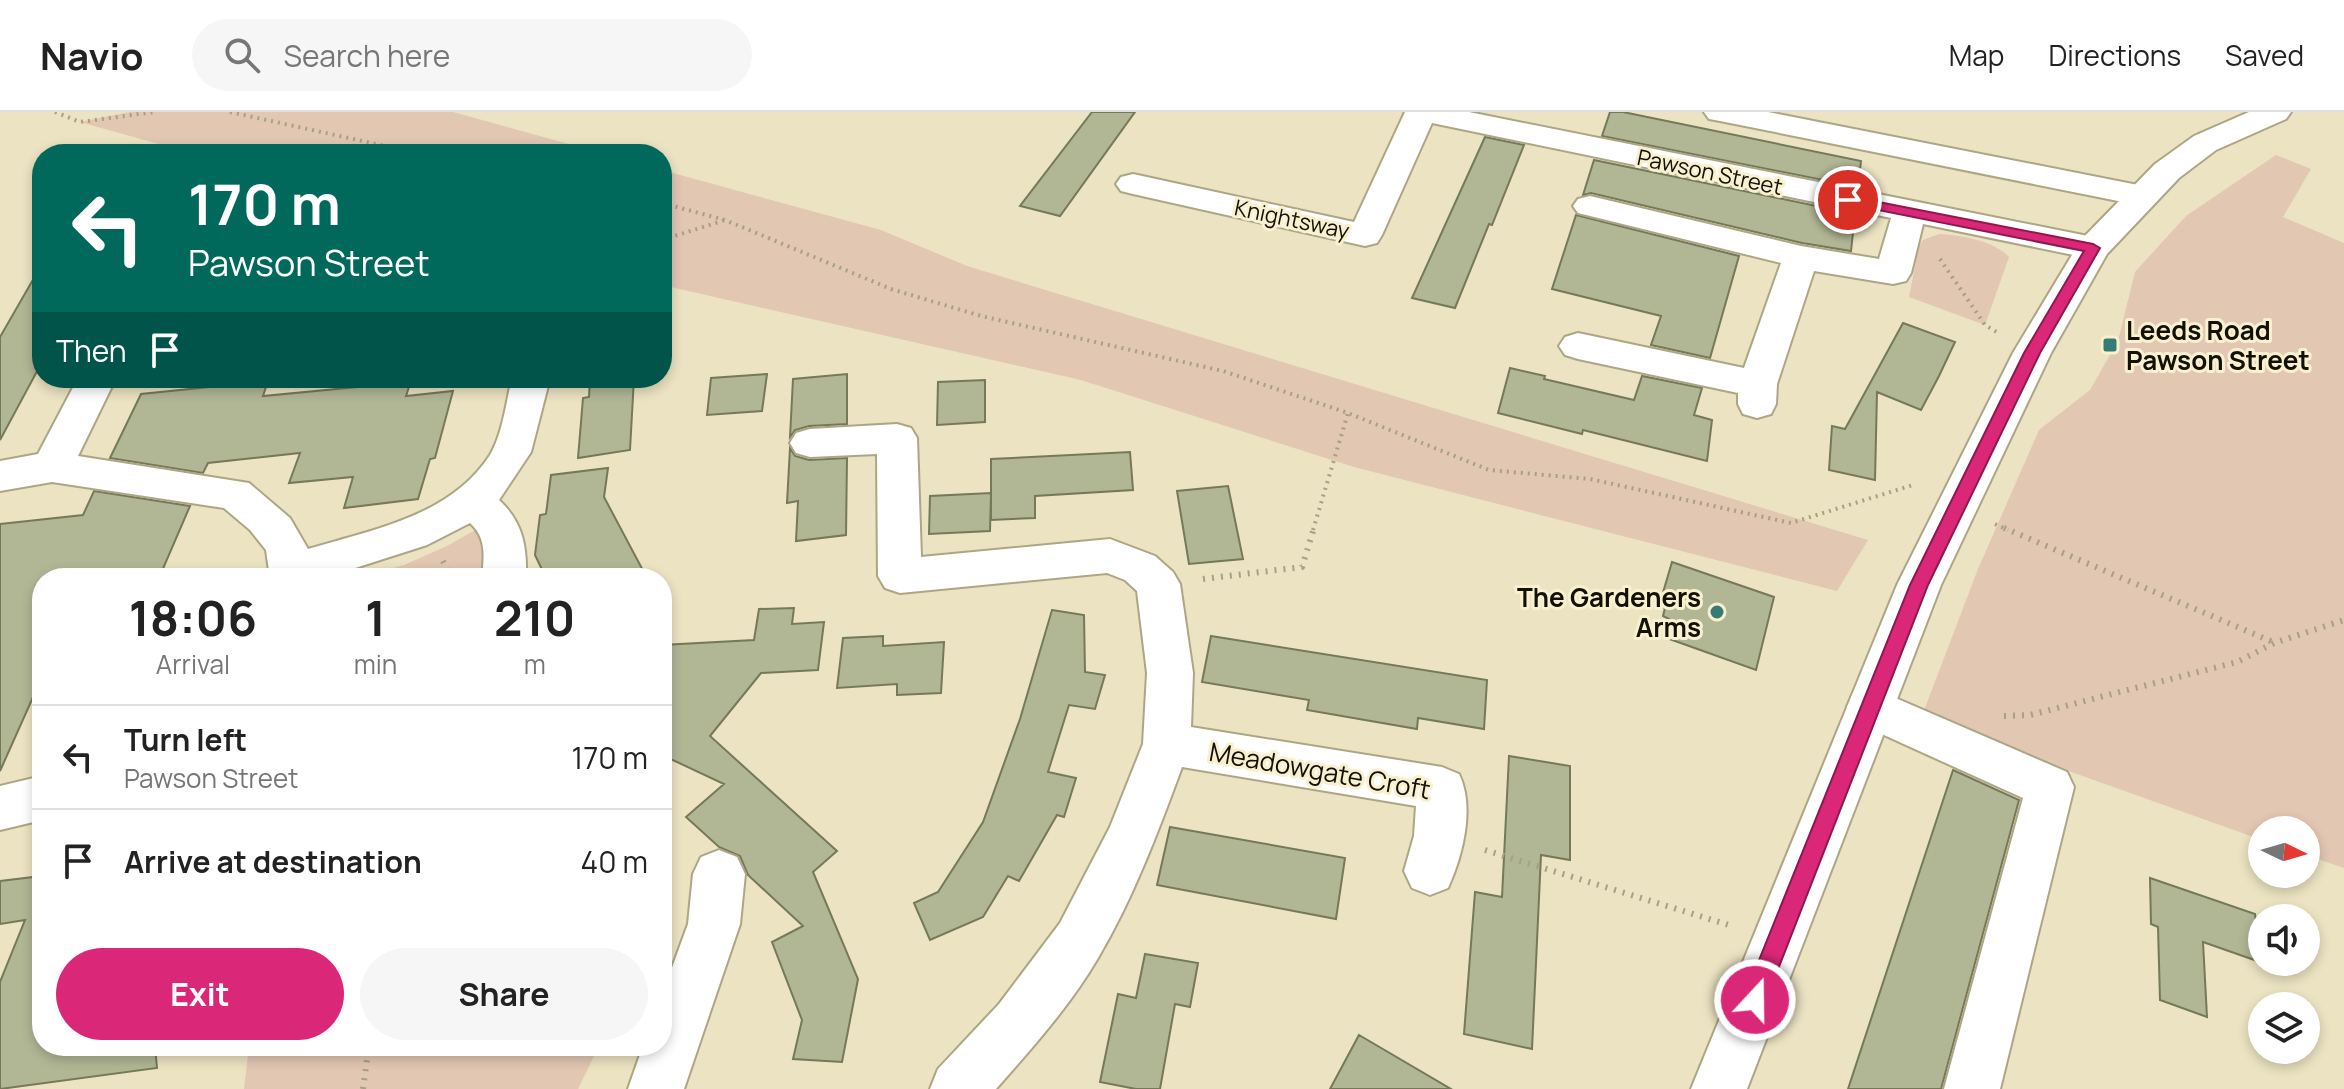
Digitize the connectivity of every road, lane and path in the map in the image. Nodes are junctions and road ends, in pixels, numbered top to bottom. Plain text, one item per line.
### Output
1 (55, 112) edge
2 (154, 112) edge
3 (230, 112) edge
4 (1422, 112) edge
5 (1720, 112) edge
6 (2275, 112) edge
7 (368, 144) edge
8 (1133, 184) dead end
9 (2143, 196) junction
10 (672, 206) edge
11 (1590, 206) dead end
12 (1909, 213) junction
13 (725, 220) junction
14 (672, 237) edge
15 (2093, 248) junction
16 (1801, 257) junction
17 (1578, 346) dead end
18 (2032, 353) junction
19 (92, 388) edge
20 (528, 388) edge
21 (1348, 413) junction
22 (810, 443) dead end
23 (52, 467) junction
24 (0, 476) edge
25 (1913, 485) dead end
26 (472, 502) junction
27 (1994, 523) dead end
28 (291, 568) edge
29 (310, 568) edge
30 (505, 568) edge
31 (1158, 584) junction
32 (2344, 620) edge
33 (2274, 643) junction
34 (1870, 707) junction
35 (1989, 716) dead end
36 (1167, 744) junction
37 (32, 800) edge
38 (0, 808) edge
39 (1434, 853) joint
40 (719, 874) dead end
41 (1778, 940) junction
42 (672, 1044) edge
43 (365, 1056) edge
44 (668, 1056) edge
45 (363, 1089) edge
46 (656, 1089) edge
47 (958, 1089) edge
48 (1719, 1089) edge
49 (1972, 1089) edge

1 - 2 path
3 - 7 path
4 - 8 street, Knightsway
4 - 12 street, Pawson Street
5 - 9 street
6 - 9 street
9 - 15 street
10 - 13 path
11 - 16 street
12 - 15 street, Pawson Street
12 - 16 street
12 - 18 path
13 - 14 path
13 - 21 path
15 - 18 street
16 - 17 street
18 - 34 street
19 - 23 street
20 - 26 street
21 - 25 path
21 - 31 path
22 - 31 street
23 - 24 street
23 - 28 street
26 - 29 street
26 - 30 street
27 - 33 path
31 - 36 street
32 - 33 path
33 - 35 path
34 - 41 street
34 - 49 street
36 - 39 street, Meadowgate Croft
36 - 47 street
37 - 38 street
39 - 41 path
40 - 42 street
41 - 48 street
43 - 45 path
44 - 46 street

